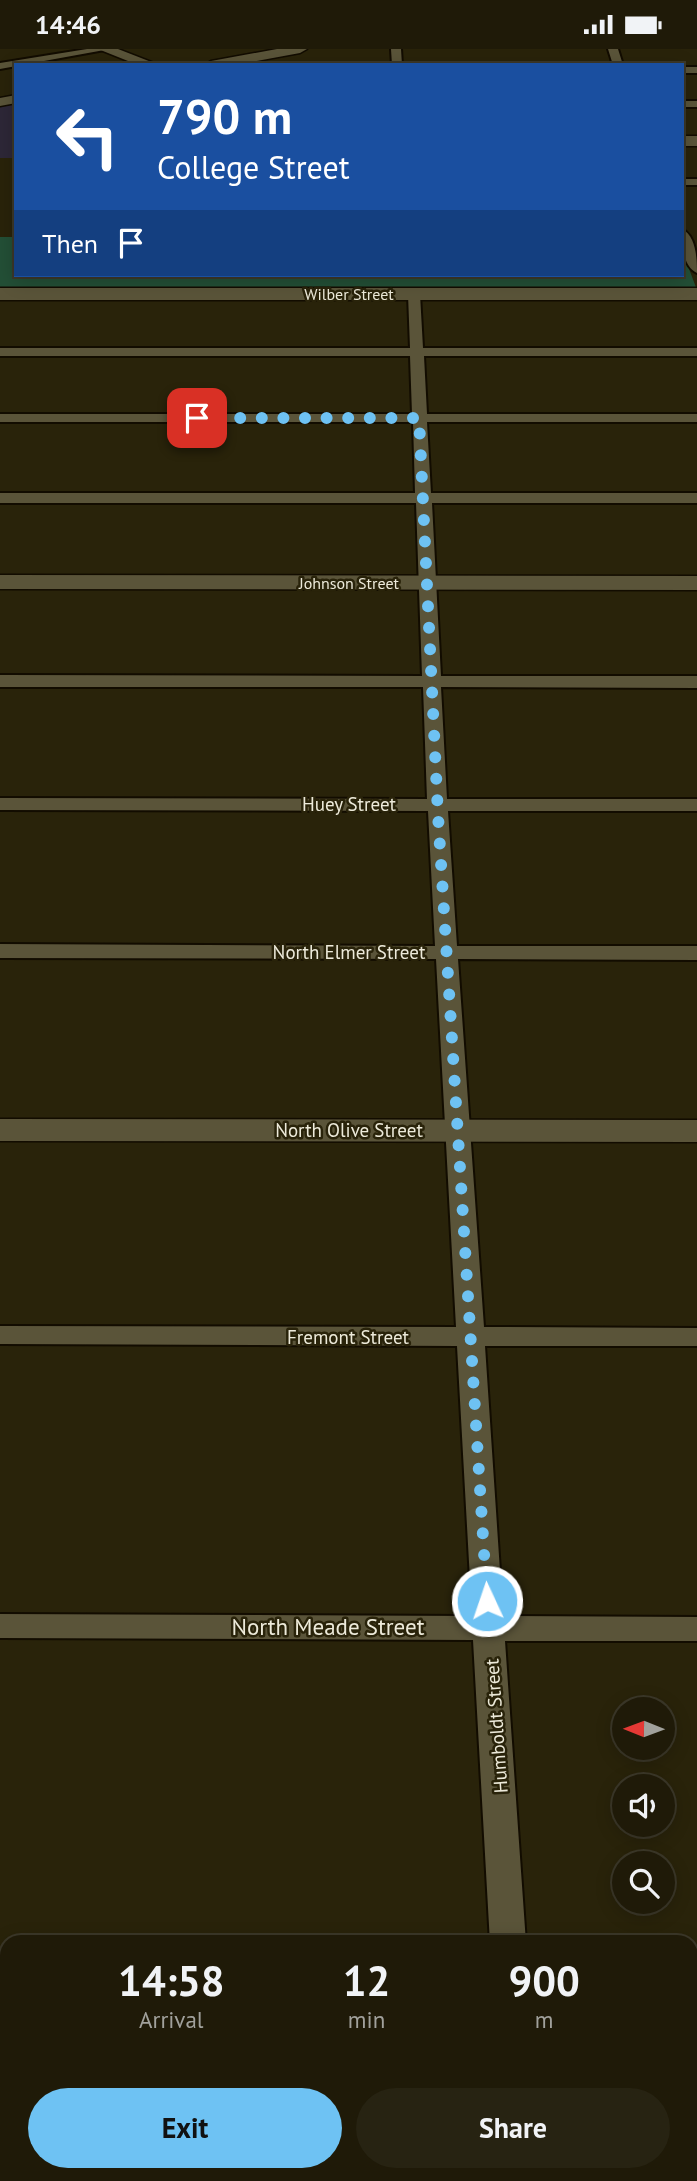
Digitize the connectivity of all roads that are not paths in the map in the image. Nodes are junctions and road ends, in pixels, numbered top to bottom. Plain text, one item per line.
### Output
1 (105, 49) edge
2 (300, 49) edge
3 (24, 63) edge
4 (146, 63) edge
5 (222, 63) edge
6 (684, 237) edge
7 (697, 269) edge
8 (0, 294) edge
9 (414, 294) junction
10 (697, 294) edge
11 (0, 352) edge
12 (415, 352) junction
13 (697, 352) edge
14 (0, 418) edge
15 (419, 418) junction
16 (697, 418) edge
17 (0, 498) edge
18 (423, 498) junction
19 (697, 498) edge
20 (0, 582) edge
21 (428, 583) junction
22 (697, 583) edge
23 (0, 681) edge
24 (433, 682) junction
25 (697, 682) edge
26 (0, 804) edge
27 (437, 804) junction
28 (697, 805) edge
29 (0, 951) edge
30 (447, 952) junction
31 (697, 953) edge
32 (0, 1130) edge
33 (458, 1130) junction
34 (697, 1131) edge
35 (0, 1335) edge
36 (471, 1337) junction
37 (697, 1337) edge
38 (0, 1626) edge
39 (489, 1627) junction
40 (697, 1629) edge
41 (508, 1935) edge

1 - 3 street
1 - 4 street
2 - 5 street
6 - 7 street
8 - 9 street, Wilber Street
9 - 10 street, Wilber Street
9 - 12 street, Humboldt Street
11 - 12 street
12 - 13 street
12 - 15 street, Humboldt Street
14 - 15 street
15 - 16 street
15 - 18 street, Humboldt Street
17 - 18 street
18 - 19 street
18 - 21 street, Humboldt Street
20 - 21 street, Johnson Street
21 - 22 street, Johnson Street
21 - 24 street, Humboldt Street
23 - 24 street
24 - 25 street
24 - 27 street, Humboldt Street
26 - 27 street, Huey Street
27 - 28 street, Huey Street
27 - 30 street, Humboldt Street
29 - 30 street, North Elmer Street
30 - 31 street, North Elmer Street
30 - 33 street, Humboldt Street
32 - 33 street, North Olive Street
33 - 34 street, North Olive Street
33 - 36 street, Humboldt Street
35 - 36 street, Fremont Street
36 - 37 street, Fremont Street
36 - 39 street, Humboldt Street
38 - 39 street, North Meade Street
39 - 40 street, North Meade Street
39 - 41 street, Humboldt Street

